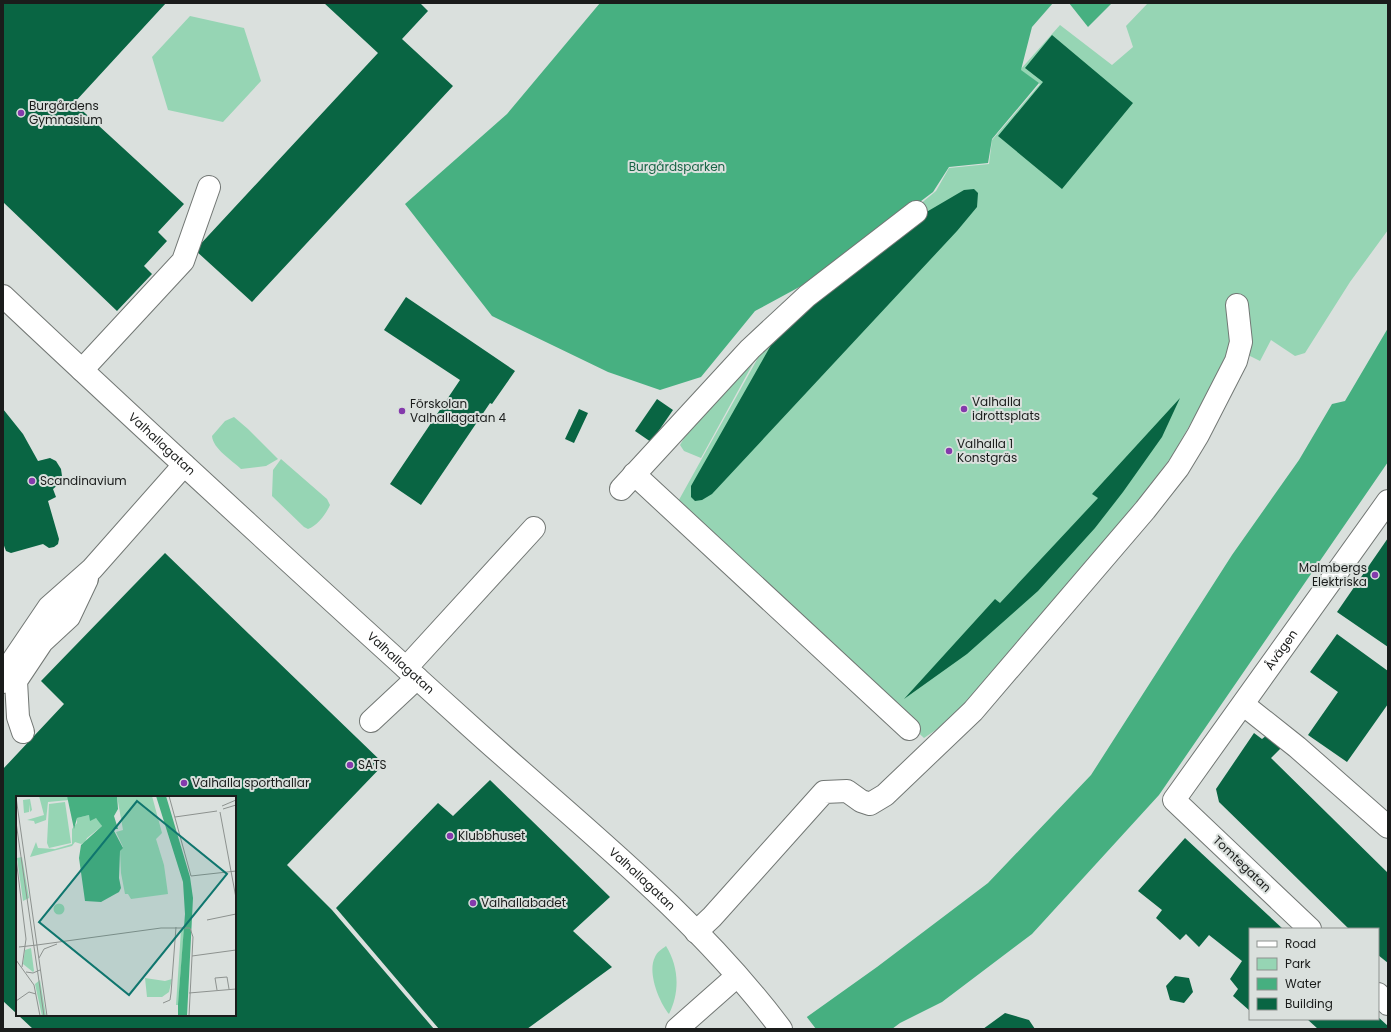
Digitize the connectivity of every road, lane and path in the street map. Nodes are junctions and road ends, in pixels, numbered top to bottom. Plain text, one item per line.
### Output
1 (209, 187) dead end
2 (916, 212) dead end
3 (3, 296) edge
4 (1237, 305) dead end
5 (82, 370) junction
6 (184, 465) junction
7 (1388, 501) edge
8 (534, 528) dead end
9 (92, 569) junction
10 (411, 673) junction
11 (3, 682) edge
12 (1244, 705) junction
13 (371, 721) dead end
14 (909, 729) dead end
15 (23, 732) dead end
16 (1174, 800) joint
17 (1388, 827) edge
18 (1309, 928) edge
19 (696, 932) junction
20 (737, 976) junction
21 (1379, 995) edge
22 (1388, 1004) edge
23 (777, 1023) edge
24 (677, 1029) edge

1 - 5 street
2 - 14 street
3 - 5 street, Valhallagatan
4 - 19 street
5 - 6 street, Valhallagatan
6 - 9 street
6 - 10 street, Valhallagatan
7 - 12 street, Åvägen
8 - 10 street
9 - 11 street
9 - 15 street
10 - 13 street
10 - 19 street, Valhallagatan
12 - 16 street, Åvägen
12 - 17 street
16 - 18 street, Tomtegatan
19 - 20 street, Valhallagatan
20 - 23 street
20 - 24 street
21 - 22 street

